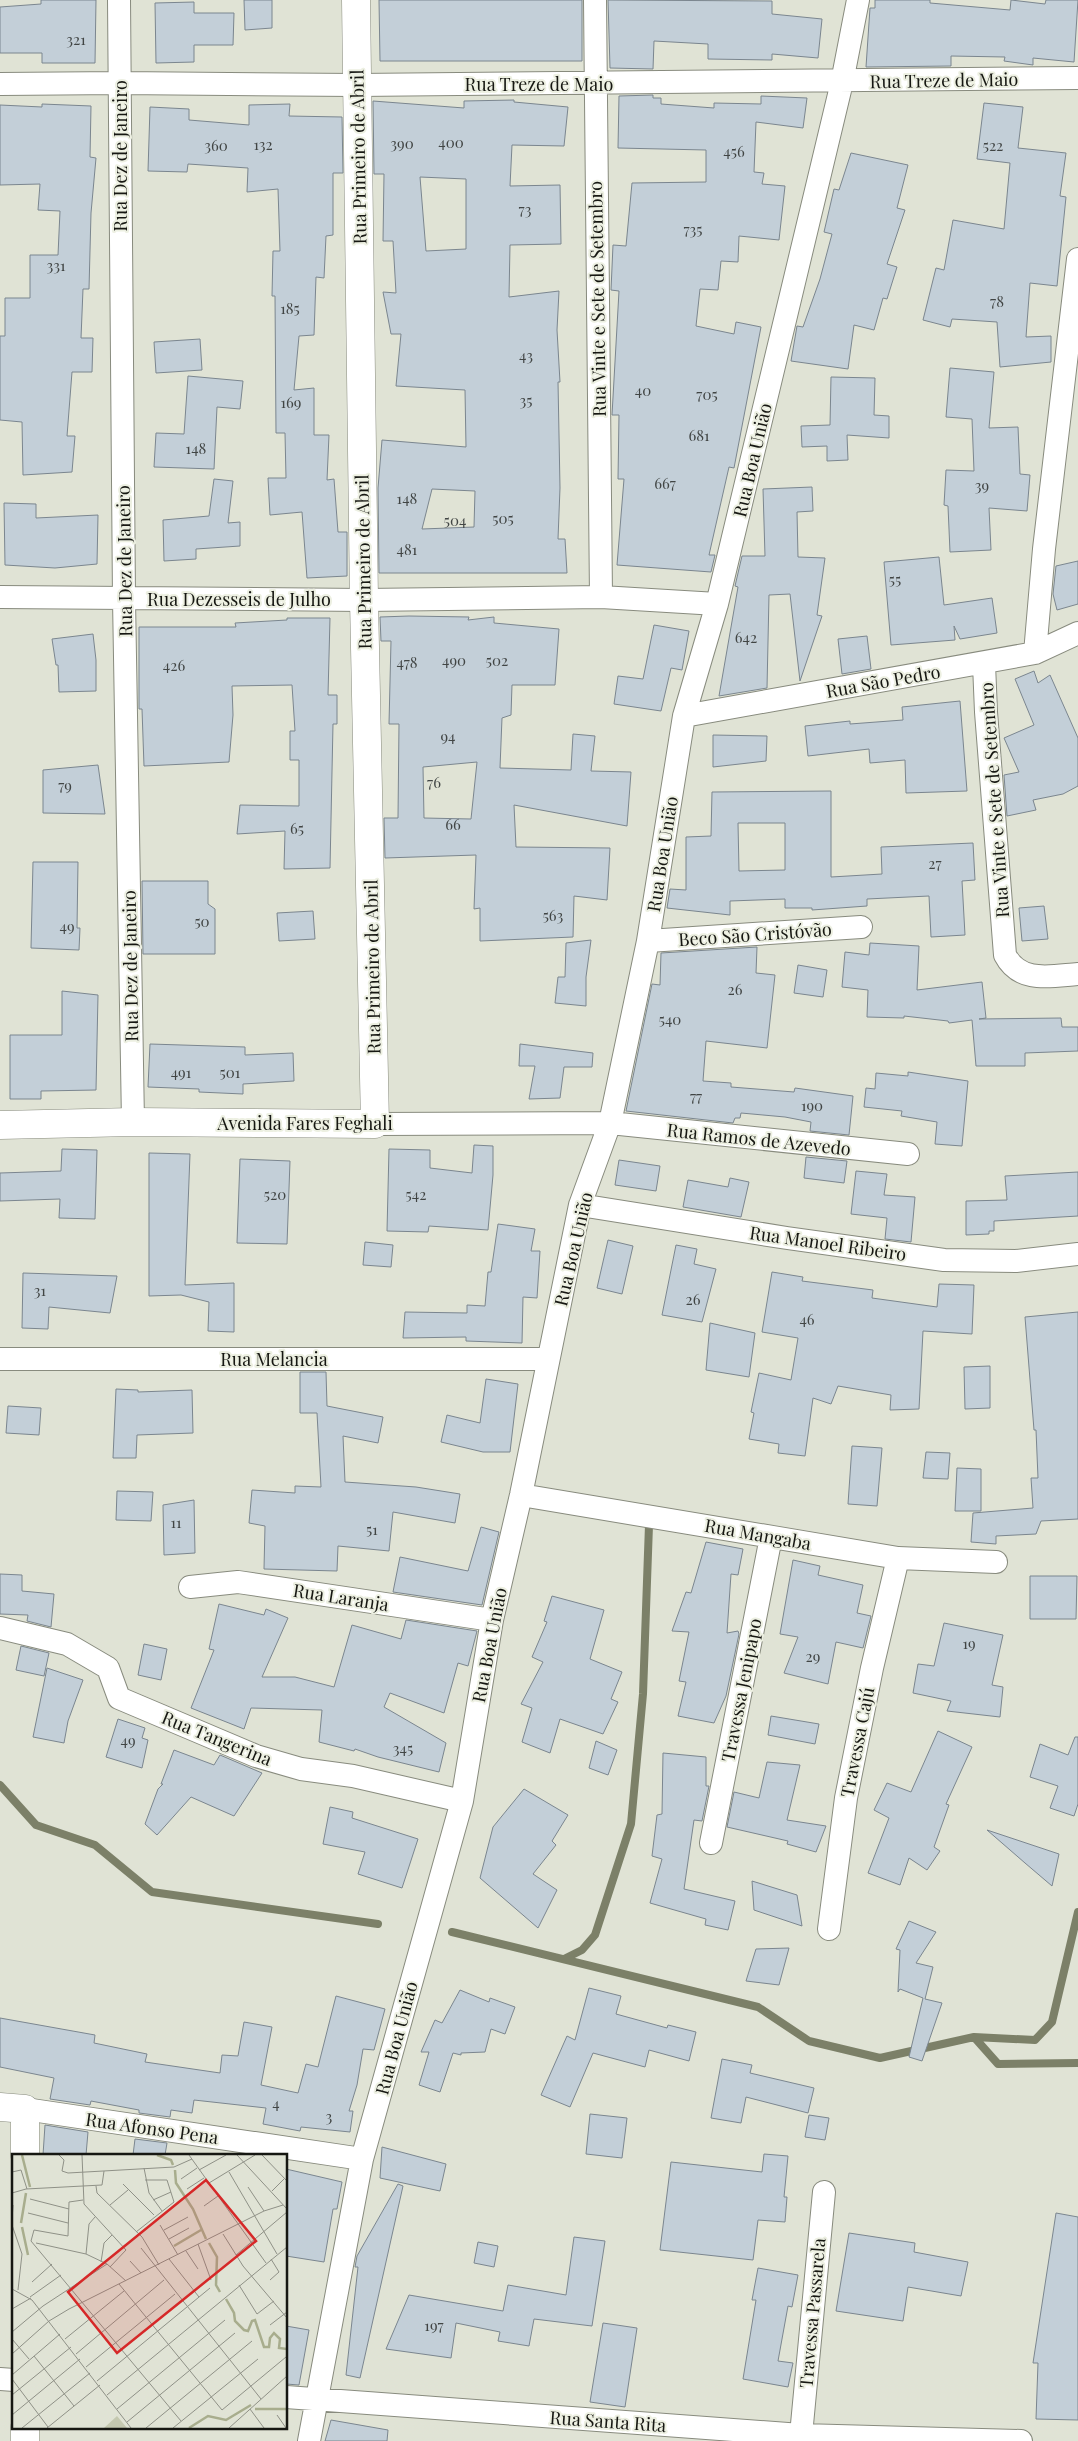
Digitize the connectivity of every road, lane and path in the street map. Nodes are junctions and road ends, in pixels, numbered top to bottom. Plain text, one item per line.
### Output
1 (119, 0) edge
2 (356, 0) edge
3 (596, 0) edge
4 (858, 0) edge
5 (1078, 78) edge
6 (842, 82) junction
7 (120, 83) junction
8 (595, 83) junction
9 (0, 84) edge
10 (357, 85) junction
11 (1078, 259) edge
12 (0, 598) edge
13 (601, 598) junction
14 (124, 599) junction
15 (364, 600) junction
16 (717, 604) junction
17 (1078, 633) edge
18 (1035, 653) junction
19 (984, 664) junction
20 (684, 716) junction
21 (861, 927) dead end
22 (648, 941) junction
23 (1078, 974) edge
24 (133, 1122) junction
25 (610, 1123) junction
26 (375, 1124) junction
27 (0, 1125) edge
28 (908, 1154) dead end
29 (580, 1205) junction
30 (1078, 1254) edge
31 (0, 1359) edge
32 (548, 1359) junction
33 (521, 1494) junction
34 (771, 1537) junction
35 (898, 1558) junction
36 (996, 1562) dead end
37 (190, 1587) dead end
38 (492, 1620) junction
39 (0, 1628) edge
40 (462, 1801) junction
41 (711, 1844) dead end
42 (830, 1929) dead end
43 (12, 2108) edge
44 (25, 2154) edge
45 (362, 2159) junction
46 (824, 2192) dead end
47 (288, 2397) edge
48 (317, 2399) junction
49 (25, 2428) edge
50 (801, 2435) junction
51 (25, 2441) edge
52 (310, 2441) edge
53 (1012, 2441) edge
54 (1020, 2441) edge

1 - 7 street, Rua Dez de Janeiro
2 - 10 street, Rua Primeiro de Abril
3 - 8 street, Rua Vinte e Sete de Setembro
4 - 6 street, Rua Boa União
5 - 6 street, Rua Treze de Maio
6 - 8 street, Rua Treze de Maio
6 - 16 street, Rua Boa União
7 - 9 street, Rua Treze de Maio
7 - 10 street, Rua Treze de Maio
7 - 14 street, Rua Dez de Janeiro
8 - 10 street, Rua Treze de Maio
8 - 13 street, Rua Vinte e Sete de Setembro
10 - 15 street, Rua Primeiro de Abril
11 - 18 street
12 - 14 street, Rua Dezesseis de Julho
13 - 15 street, Rua Dezesseis de Julho
13 - 16 street, Rua Dezesseis de Julho
14 - 15 street, Rua Dezesseis de Julho
14 - 24 street, Rua Dez de Janeiro
15 - 26 street, Rua Primeiro de Abril
16 - 20 street, Rua Boa União
17 - 18 street, Rua São Pedro
18 - 19 street, Rua São Pedro
19 - 20 street, Rua São Pedro
19 - 23 street, Rua Vinte e Sete de Setembro
20 - 22 street, Rua Boa União
21 - 22 street, Beco São Cristóvão
22 - 25 street, Rua Boa União
24 - 26 street, Avenida Fares Feghali
24 - 27 street, Avenida Fares Feghali
25 - 26 street, Avenida Fares Feghali
25 - 28 street, Rua Ramos de Azevedo
25 - 29 street, Rua Boa União
29 - 30 street, Rua Manoel Ribeiro
29 - 32 street, Rua Boa União
31 - 32 street, Rua Melancia
32 - 33 street, Rua Boa União
33 - 34 street, Rua Mangaba
33 - 38 street, Rua Boa União
34 - 35 street, Rua Mangaba
34 - 41 street, Travessa Jenipapo
35 - 36 street, Rua Mangaba
35 - 42 street, Travessa Cajú
37 - 38 street, Rua Laranja
38 - 40 street, Rua Boa União
39 - 40 street, Rua Tangerina
40 - 45 street, Rua Boa União
43 - 44 street
43 - 45 street, Rua Afonso Pena
45 - 48 street, Rua Boa União
46 - 50 street, Travessa Passarela
47 - 48 street, Rua Santa Rita
48 - 50 street, Rua Santa Rita
48 - 52 street, Rua Boa União
49 - 51 street
50 - 53 street, Rua Santa Rita
53 - 54 street, Rua Santa Rita

